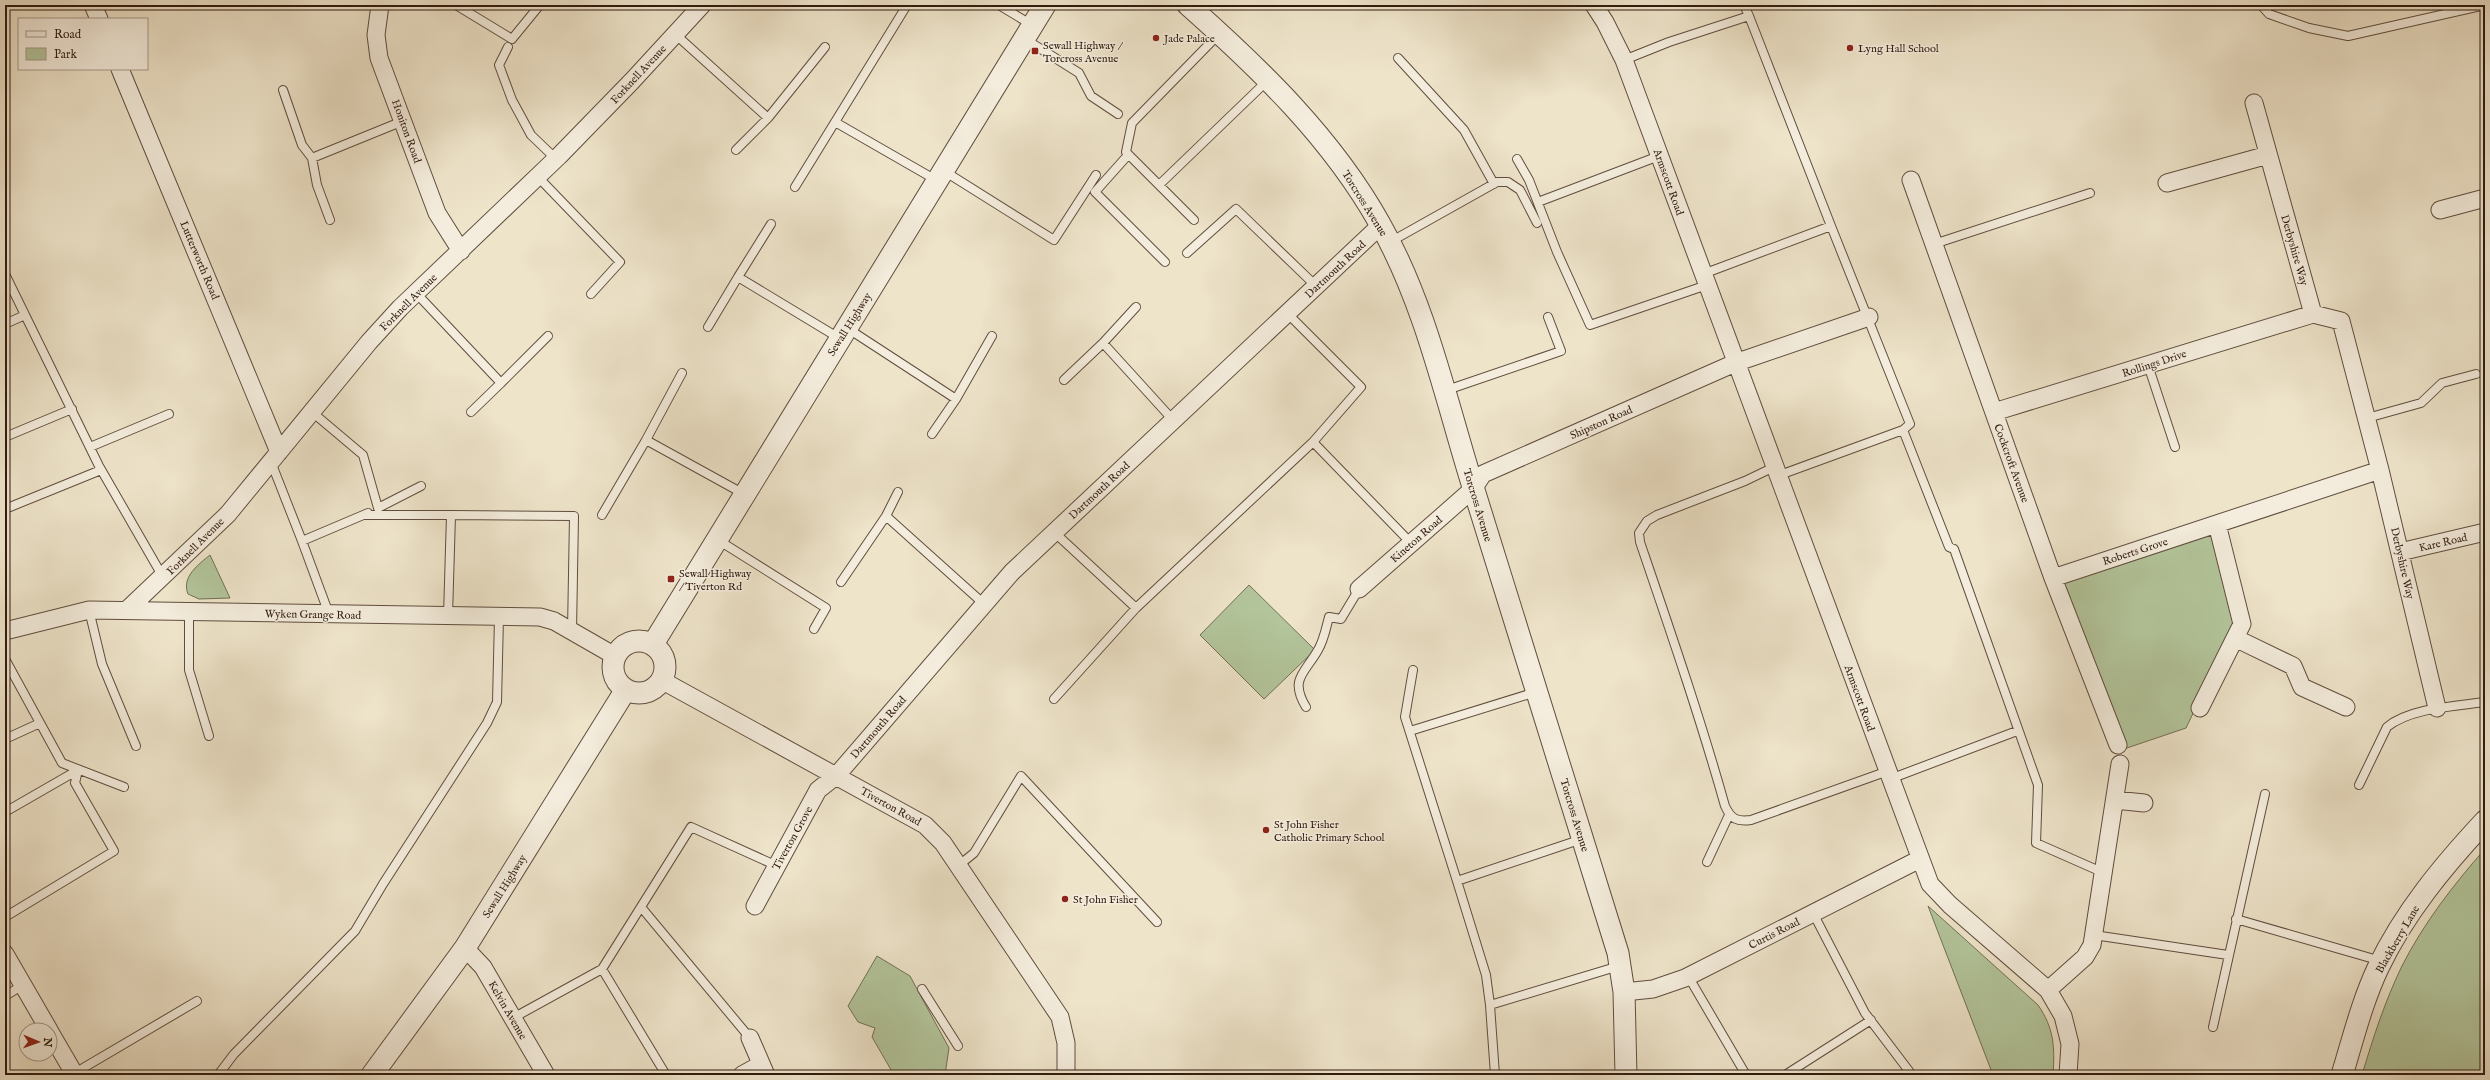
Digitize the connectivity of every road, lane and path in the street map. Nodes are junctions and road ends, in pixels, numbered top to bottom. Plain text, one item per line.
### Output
1 (93, 5) edge
2 (380, 5) edge
3 (456, 5) edge
4 (702, 5) edge
5 (907, 5) edge
6 (999, 5) edge
7 (1045, 5) edge
8 (1188, 5) edge
9 (1594, 5) edge
10 (1744, 5) edge
11 (2261, 5) edge
12 (2485, 5) edge
13 (539, 6) dead end
14 (1749, 16) junction
15 (99, 18) edge
16 (1028, 32) junction
17 (1219, 33) junction
18 (675, 34) junction
19 (508, 47) dead end
20 (825, 47) dead end
21 (1398, 58) dead end
22 (1624, 60) junction
23 (120, 70) edge
24 (1268, 80) junction
25 (283, 90) dead end
26 (2254, 103) dead end
27 (1118, 114) dead end
28 (768, 118) junction
29 (403, 122) junction
30 (835, 122) junction
31 (736, 150) dead end
32 (1128, 155) junction
33 (2268, 155) junction
34 (1660, 156) junction
35 (312, 158) junction
36 (556, 159) junction
37 (1517, 159) dead end
38 (1096, 175) dead end
39 (940, 176) junction
40 (538, 177) junction
41 (1911, 180) dead end
42 (2166, 183) dead end
43 (1494, 184) junction
44 (1160, 185) junction
45 (795, 187) dead end
46 (2090, 193) dead end
47 (2485, 198) edge
48 (1538, 202) junction
49 (2440, 210) dead end
50 (330, 220) dead end
51 (1194, 220) dead end
52 (1537, 223) dead end
53 (771, 224) dead end
54 (1831, 226) junction
55 (1385, 234) junction
56 (1934, 244) junction
57 (461, 251) junction
58 (1187, 253) dead end
59 (1165, 262) dead end
60 (5, 274) edge
61 (738, 277) junction
62 (1705, 279) junction
63 (1316, 286) junction
64 (416, 293) junction
65 (591, 294) dead end
66 (1136, 307) dead end
67 (1287, 313) junction
68 (2314, 314) junction
69 (26, 315) junction
70 (1869, 317) junction
71 (1548, 318) dead end
72 (5, 324) edge
73 (708, 327) dead end
74 (843, 333) junction
75 (548, 336) dead end
76 (992, 336) dead end
77 (1103, 343) junction
78 (1735, 363) junction
79 (2148, 365) junction
80 (682, 373) dead end
81 (2476, 374) dead end
82 (1064, 380) dead end
83 (501, 383) junction
84 (1444, 391) junction
85 (956, 399) junction
86 (72, 409) junction
87 (312, 412) junction
88 (471, 412) dead end
89 (1994, 412) junction
90 (169, 414) dead end
91 (2367, 418) junction
92 (1173, 420) junction
93 (1903, 430) junction
94 (932, 434) dead end
95 (5, 437) edge
96 (646, 440) junction
97 (1313, 442) junction
98 (2175, 447) dead end
99 (90, 448) junction
100 (275, 457) junction
101 (101, 470) junction
102 (2380, 470) junction
103 (1776, 472) junction
104 (421, 486) dead end
105 (1473, 489) junction
106 (898, 492) dead end
107 (744, 494) junction
108 (378, 508) junction
109 (5, 509) edge
110 (364, 515) junction
111 (452, 515) junction
112 (602, 515) dead end
113 (886, 516) junction
114 (2217, 524) junction
115 (1054, 532) junction
116 (2485, 532) edge
117 (717, 539) junction
118 (302, 542) junction
119 (1410, 543) junction
120 (2400, 552) junction
121 (163, 578) junction
122 (2053, 578) junction
123 (841, 582) dead end
124 (1359, 589) joint
125 (984, 604) junction
126 (1136, 608) junction
127 (89, 610) junction
128 (127, 610) junction
129 (190, 612) junction
130 (329, 614) junction
131 (448, 616) junction
132 (499, 617) junction
133 (814, 629) dead end
134 (572, 630) junction
135 (5, 631) edge
136 (2235, 638) junction
137 (652, 644) junction
138 (615, 656) junction
139 (5, 659) edge
140 (1413, 670) dead end
141 (663, 681) junction
142 (625, 691) junction
143 (1536, 691) junction
144 (1054, 699) dead end
145 (2485, 702) edge
146 (1306, 707) dead end
147 (2346, 707) dead end
148 (2200, 708) dead end
149 (2437, 708) junction
150 (40, 723) junction
151 (1410, 731) junction
152 (2017, 731) junction
153 (209, 736) dead end
154 (5, 739) edge
155 (2118, 745) dead end
156 (136, 746) dead end
157 (2120, 764) dead end
158 (78, 770) junction
159 (837, 775) junction
160 (1889, 775) junction
161 (2359, 785) dead end
162 (124, 787) dead end
163 (2265, 794) dead end
164 (2115, 800) junction
165 (2144, 803) dead end
166 (5, 812) edge
167 (1729, 815) junction
168 (2485, 821) edge
169 (1582, 839) junction
170 (1920, 860) junction
171 (1707, 862) dead end
172 (777, 866) junction
173 (958, 866) junction
174 (2104, 873) junction
175 (1457, 881) junction
176 (641, 906) junction
177 (755, 906) dead end
178 (1813, 913) junction
179 (5, 917) edge
180 (2236, 919) junction
181 (1157, 922) dead end
182 (2094, 935) junction
183 (465, 948) junction
184 (5, 954) edge
185 (2228, 955) junction
186 (2382, 961) junction
187 (1620, 966) junction
188 (602, 969) junction
189 (1688, 976) junction
190 (23, 986) junction
191 (922, 989) dead end
192 (2048, 990) junction
193 (1624, 992) junction
194 (5, 996) edge
195 (197, 1001) dead end
196 (1490, 1005) junction
197 (513, 1018) junction
198 (1871, 1020) junction
199 (44, 1022) edge
200 (2213, 1027) dead end
201 (750, 1038) joint
202 (958, 1046) dead end
203 (58, 1047) edge
204 (763, 1070) edge
205 (73, 1074) edge
206 (218, 1075) edge
207 (372, 1075) edge
208 (546, 1075) edge
209 (666, 1075) edge
210 (742, 1075) edge
211 (1066, 1075) edge
212 (1495, 1075) edge
213 (1626, 1075) edge
214 (1746, 1075) edge
215 (1785, 1075) edge
216 (1912, 1075) edge
217 (2068, 1075) edge
218 (2342, 1075) edge

1 - 15 street
2 - 29 street, Honiton Road
3 - 13 lane
4 - 18 street, Forknell Avenue
5 - 30 lane
6 - 16 lane
7 - 16 street, Sewall Highway
8 - 17 street, Torcross Avenue
9 - 22 street, Armscott Road
10 - 14 lane
11 - 12 lane
14 - 22 lane
14 - 54 lane
16 - 27 lane
16 - 39 street, Sewall Highway
17 - 24 street, Torcross Avenue
17 - 32 lane
18 - 28 lane
18 - 36 street, Forknell Avenue
19 - 36 lane
20 - 28 lane
21 - 43 lane
22 - 34 street, Armscott Road
23 - 100 street, Lutterworth Road
24 - 44 lane
24 - 55 street, Torcross Avenue
25 - 35 lane
26 - 33 street, Derbyshire Way
28 - 31 lane
29 - 35 lane
29 - 57 street, Honiton Road
30 - 39 lane
30 - 45 lane
32 - 44 lane
32 - 59 lane
33 - 42 street
33 - 68 street, Derbyshire Way
34 - 48 lane
34 - 62 street, Armscott Road
35 - 50 lane
36 - 40 street, Forknell Avenue
37 - 48 lane
38 - 39 lane
39 - 74 street, Sewall Highway
40 - 57 street, Forknell Avenue
40 - 65 lane
41 - 56 street, Cockcroft Avenue
43 - 52 lane
43 - 55 lane
44 - 51 lane
46 - 56 lane
47 - 49 street
48 - 62 lane
53 - 61 lane
54 - 62 lane
54 - 70 lane
55 - 63 street, Dartmouth Road
55 - 84 street, Torcross Avenue
56 - 89 street, Cockcroft Avenue
57 - 64 street, Forknell Avenue
58 - 63 lane
60 - 69 lane
61 - 73 lane
61 - 74 lane
62 - 78 street, Armscott Road
63 - 67 street, Dartmouth Road
64 - 83 lane
64 - 87 street, Forknell Avenue
66 - 77 lane
67 - 92 street, Dartmouth Road
67 - 97 lane
68 - 79 street, Rollings Drive
68 - 91 street, Derbyshire Way
69 - 72 lane
69 - 86 lane
70 - 78 street
70 - 93 lane
71 - 84 lane
74 - 85 lane
74 - 107 street, Sewall Highway
75 - 83 lane
76 - 85 lane
77 - 82 lane
77 - 92 lane
78 - 103 street, Armscott Road
78 - 105 street, Shipston Road
79 - 89 street, Rollings Drive
79 - 98 lane
80 - 96 lane
81 - 91 lane
83 - 88 lane
84 - 105 street, Torcross Avenue
85 - 94 lane
86 - 95 lane
86 - 99 lane
87 - 100 street, Forknell Avenue
87 - 108 lane
89 - 122 street, Cockcroft Avenue
90 - 99 lane
91 - 102 street, Derbyshire Way
92 - 115 street, Dartmouth Road
93 - 103 lane
93 - 152 lane
96 - 107 lane
96 - 112 lane
97 - 119 lane
97 - 126 lane
99 - 101 lane
100 - 118 lane
100 - 121 street, Forknell Avenue
101 - 109 lane
101 - 121 lane
102 - 114 street, Roberts Grove
102 - 120 street, Derbyshire Way
103 - 160 street, Armscott Road
103 - 167 lane
104 - 108 lane
105 - 119 street, Kineton Road
105 - 143 street, Torcross Avenue
106 - 113 lane
107 - 117 street, Sewall Highway
108 - 110 lane
110 - 111 lane
110 - 118 lane
111 - 131 lane
111 - 134 lane
113 - 123 lane
113 - 125 lane
114 - 122 street, Roberts Grove
114 - 136 street
115 - 125 street, Dartmouth Road
115 - 126 lane
116 - 120 street, Kare Road
117 - 133 lane
117 - 137 street, Sewall Highway
118 - 130 lane
119 - 124 street, Kineton Road
120 - 149 street, Derbyshire Way
121 - 128 street, Forknell Avenue
122 - 155 street, Cockcroft Avenue
124 - 146 lane
125 - 159 street, Dartmouth Road
126 - 144 lane
127 - 128 street, Wyken Grange Road
127 - 135 street, Wyken Grange Road
127 - 156 lane
128 - 129 street, Wyken Grange Road
129 - 130 street, Wyken Grange Road
129 - 153 lane
130 - 131 street, Wyken Grange Road
131 - 132 street, Wyken Grange Road
132 - 134 street, Wyken Grange Road
132 - 206 lane
134 - 138 street, Wyken Grange Road
136 - 147 street
136 - 148 street
137 - 138 street
137 - 141 street
138 - 142 street
139 - 150 lane
140 - 151 lane
141 - 142 street
141 - 159 street, Tiverton Road
142 - 183 street, Sewall Highway
143 - 151 lane
143 - 169 street, Torcross Avenue
145 - 149 lane
149 - 161 lane
150 - 154 lane
150 - 158 lane
151 - 175 lane
152 - 160 lane
152 - 174 lane
157 - 164 street
158 - 162 lane
158 - 166 lane
158 - 179 lane
159 - 172 street, Tiverton Grove
159 - 173 street, Tiverton Road
160 - 167 lane
160 - 170 street, Armscott Road
163 - 180 lane
164 - 165 street
164 - 174 street
167 - 171 lane
168 - 186 street, Blackberry Lane
169 - 175 lane
169 - 187 street, Torcross Avenue
170 - 178 street, Curtis Road
170 - 192 street, Armscott Road
172 - 176 lane
172 - 177 street, Tiverton Grove
173 - 181 lane
173 - 211 street, Tiverton Road
174 - 182 street
175 - 196 lane
176 - 188 lane
176 - 201 lane
178 - 189 street, Curtis Road
178 - 198 lane
180 - 185 lane
180 - 186 lane
182 - 185 lane
182 - 192 street
183 - 197 street, Kelvin Avenue
183 - 207 street, Sewall Highway
184 - 190 street
185 - 200 lane
186 - 218 street, Blackberry Lane
187 - 193 street, Torcross Avenue
187 - 196 lane
188 - 197 lane
188 - 209 lane
189 - 193 street, Curtis Road
189 - 214 lane
190 - 194 lane
190 - 199 street
191 - 202 lane
192 - 217 street, Armscott Road
193 - 213 street, Torcross Avenue
195 - 205 lane
196 - 212 lane
197 - 208 street, Kelvin Avenue
198 - 215 lane
198 - 216 lane
201 - 204 street
203 - 205 street
204 - 210 street

